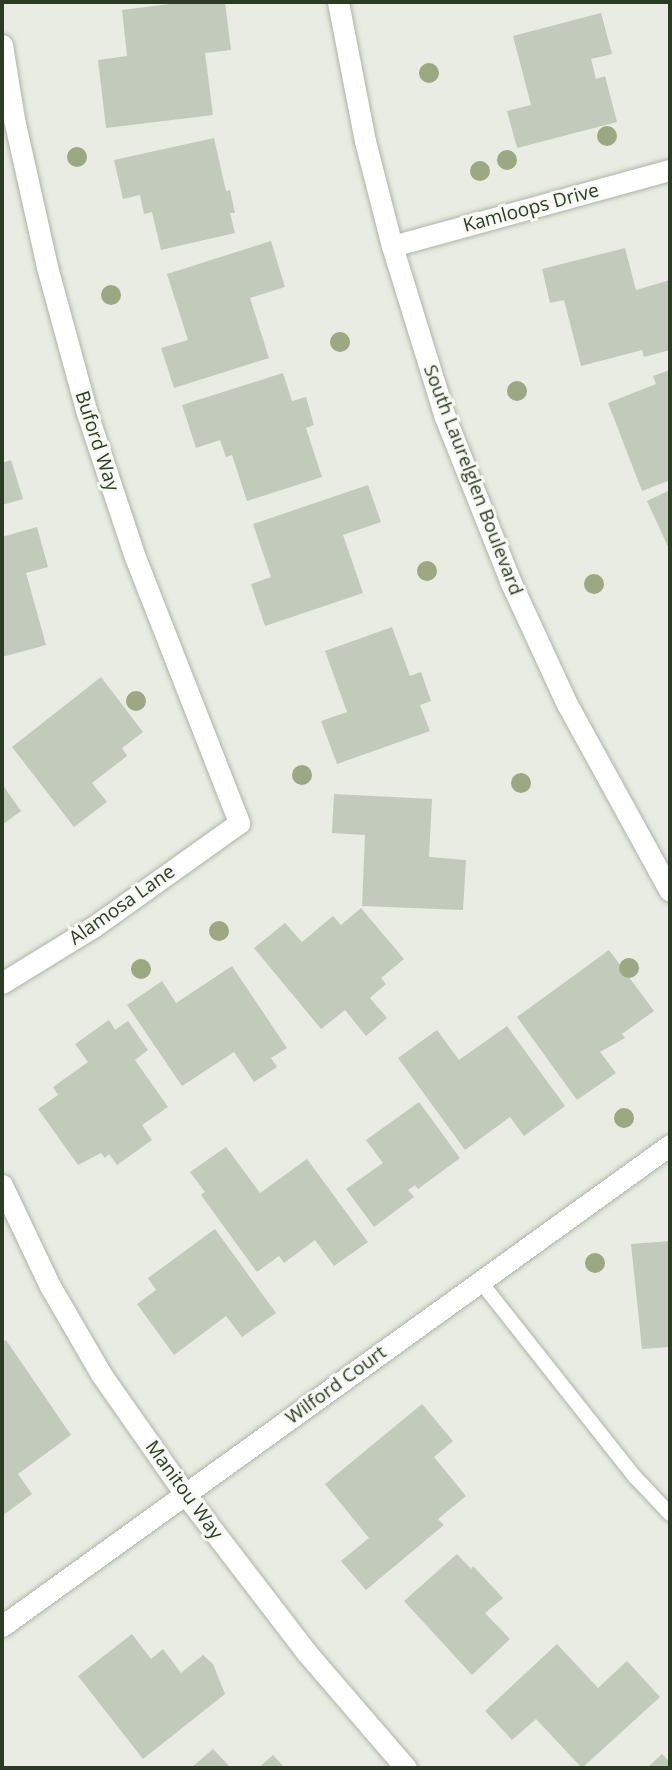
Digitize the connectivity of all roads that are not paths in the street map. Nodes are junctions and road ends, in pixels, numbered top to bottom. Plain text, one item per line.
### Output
1 (338, 2) edge
2 (2, 46) edge
3 (670, 170) edge
4 (392, 246) junction
5 (239, 822) joint
6 (670, 891) edge
7 (2, 983) edge
8 (670, 1145) edge
9 (2, 1185) edge
10 (480, 1281) junction
11 (185, 1494) junction
12 (670, 1514) edge
13 (2, 1626) edge
14 (406, 1768) edge

1 - 4 street, South Laurelglen Boulevard
2 - 5 street, Buford Way
3 - 4 street, Kamloops Drive
4 - 6 street, South Laurelglen Boulevard
5 - 7 street, Alamosa Lane
8 - 10 street, Wilford Court
9 - 11 street, Manitou Way
10 - 11 street, Wilford Court
10 - 12 lane
11 - 13 street, Wilford Court
11 - 14 street, Manitou Way

